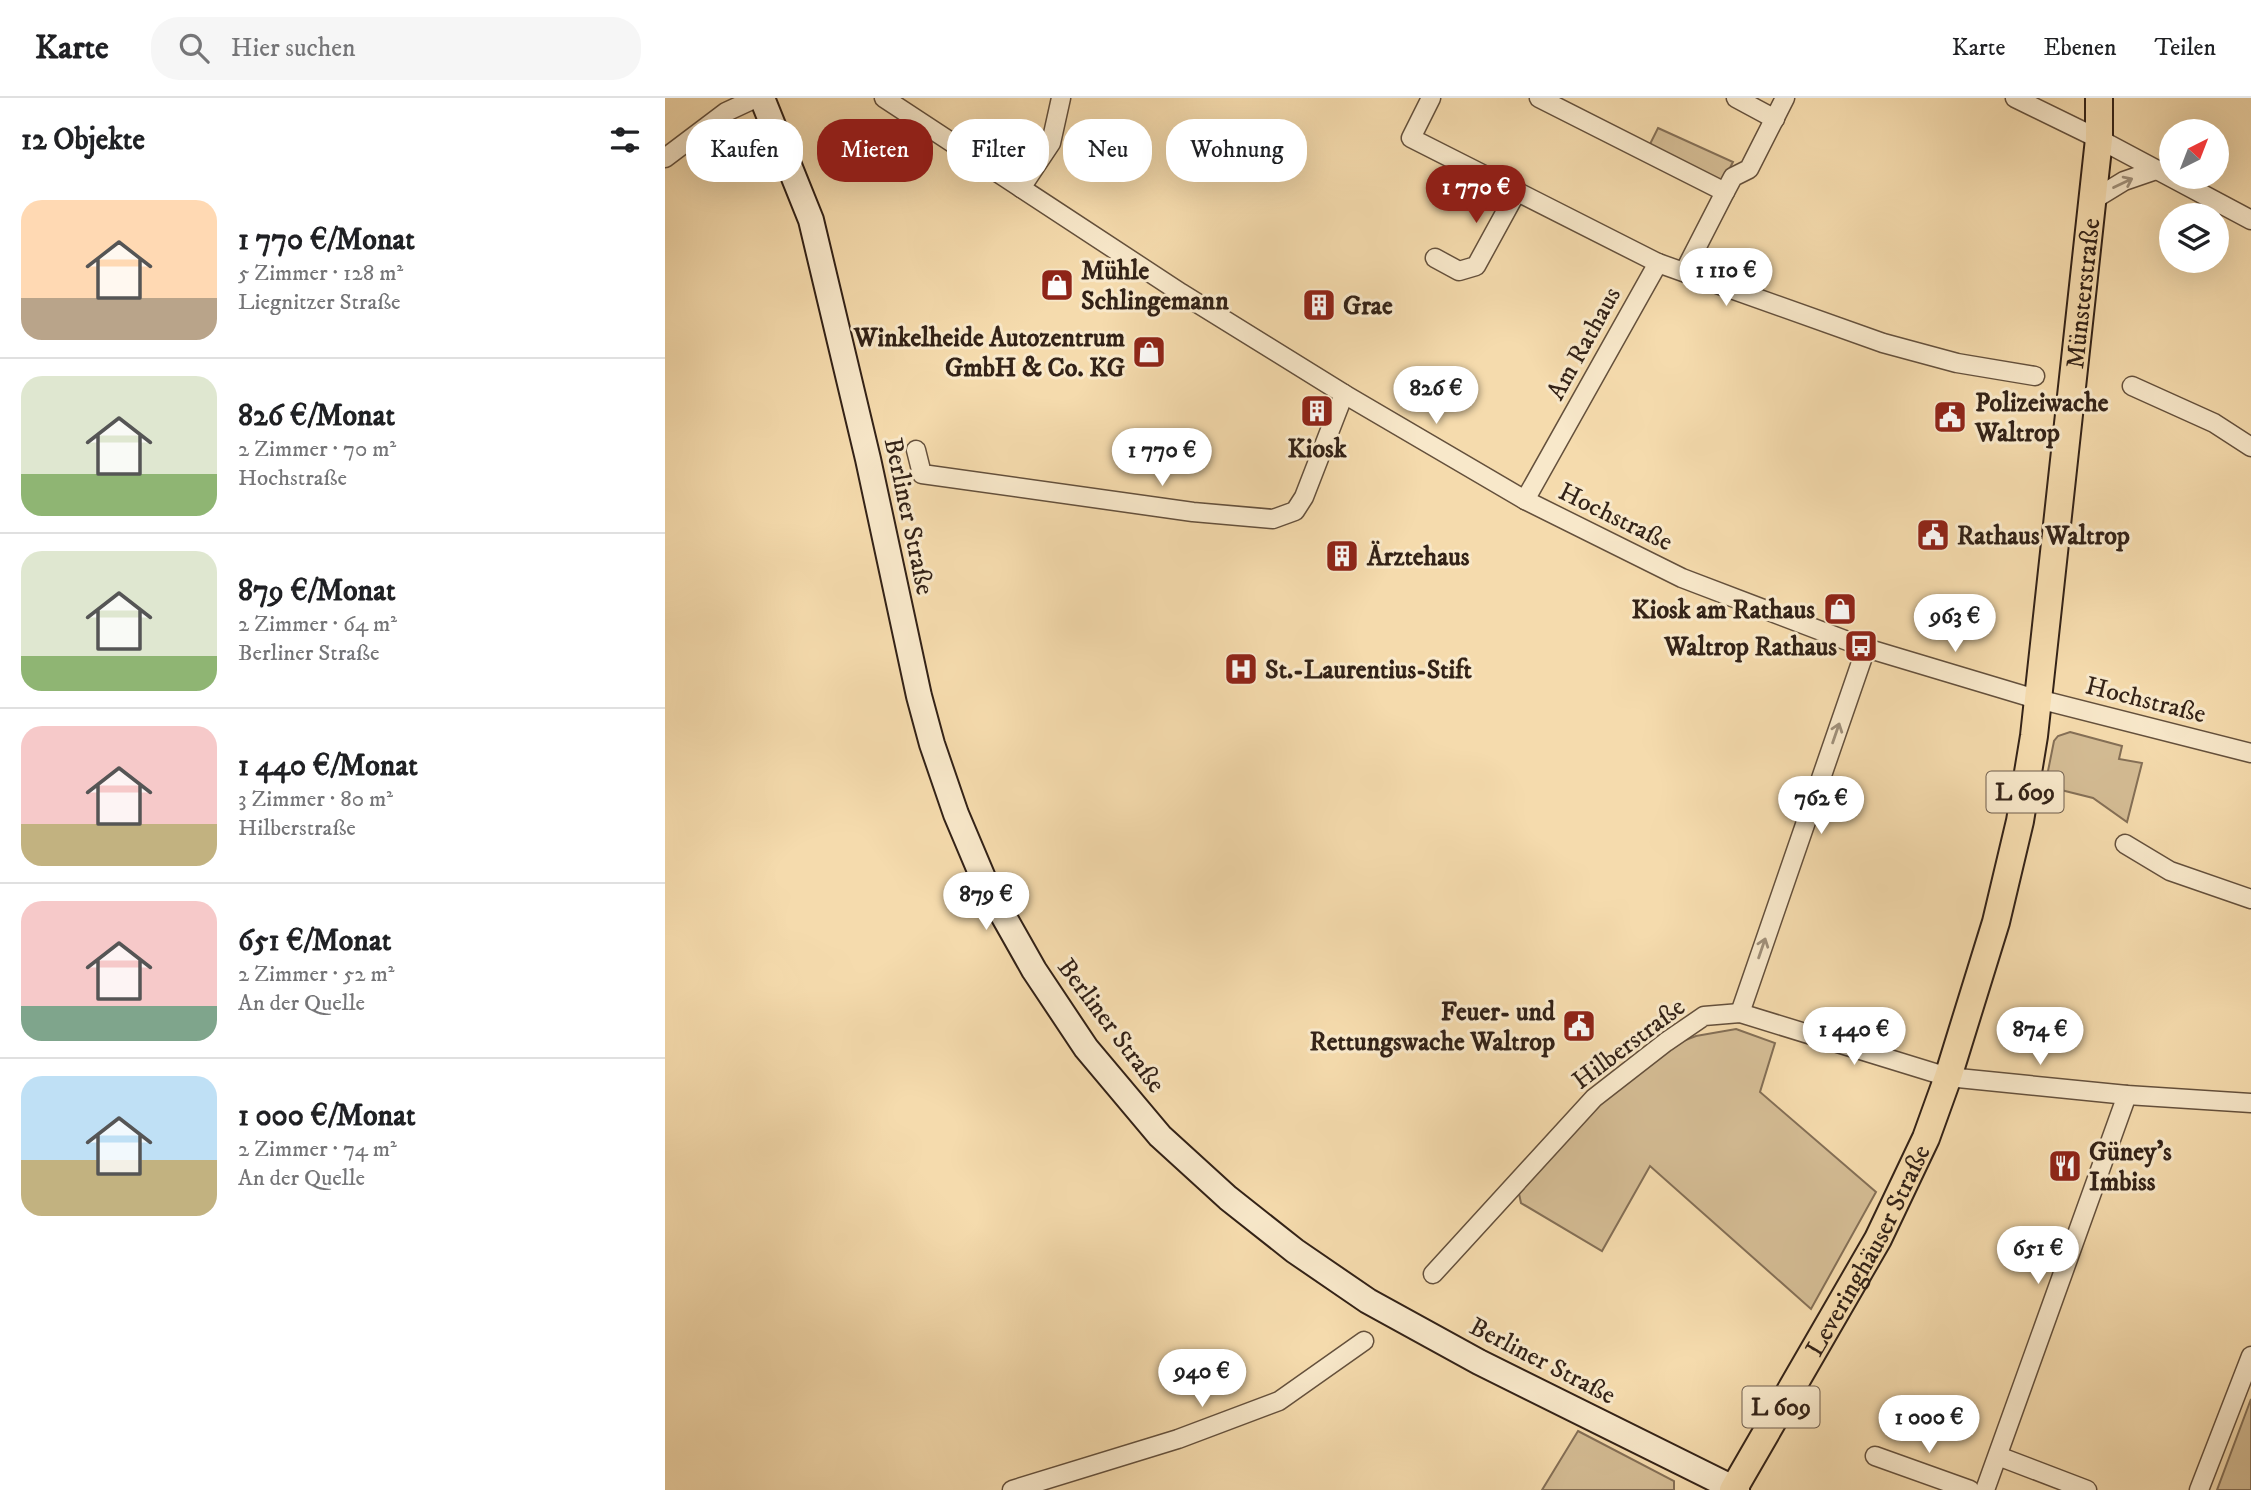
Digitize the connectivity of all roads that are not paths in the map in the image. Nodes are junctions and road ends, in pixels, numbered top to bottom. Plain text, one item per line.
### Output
1 (756, 98) edge
2 (762, 98) edge
3 (884, 98) edge
4 (1061, 98) edge
5 (1431, 98) edge
6 (1539, 98) edge
7 (1736, 98) edge
8 (1785, 98) edge
9 (2015, 98) edge
10 (2099, 98) edge
11 (1775, 119) junction
12 (2099, 139) junction
13 (665, 158) edge
14 (2156, 170) junction
15 (1021, 188) junction
16 (1517, 191) junction
17 (1725, 192) junction
18 (2093, 200) junction
19 (2251, 220) edge
20 (1434, 258) dead end
21 (1658, 262) junction
22 (1684, 272) junction
23 (2035, 376) dead end
24 (2132, 386) dead end
25 (1344, 394) junction
26 (2251, 447) edge
27 (916, 450) dead end
28 (1525, 500) junction
29 (1866, 648) junction
30 (2038, 699) junction
31 (2251, 753) edge
32 (2125, 844) dead end
33 (2251, 899) edge
34 (1740, 1013) junction
35 (1948, 1077) junction
36 (2127, 1095) junction
37 (2251, 1103) edge
38 (1433, 1274) dead end
39 (1364, 1341) dead end
40 (2251, 1356) edge
41 (1875, 1456) dead end
42 (1998, 1456) junction
43 (1047, 1486) edge
44 (1012, 1490) edge
45 (1735, 1490) edge
46 (1970, 1490) edge
47 (1985, 1490) edge
48 (2087, 1490) edge
49 (2199, 1490) edge

1 - 13 street
2 - 45 main road, Berliner Straße
3 - 15 street, Hochstraße
4 - 15 street
5 - 16 street
6 - 17 street
7 - 11 street
8 - 11 street
9 - 12 street
10 - 12 main road, Münsterstraße / L 609
11 - 17 street
12 - 14 street
12 - 18 main road, Münsterstraße / L 609
18 -> 14 street
14 - 19 street
15 - 25 street, Hochstraße
16 - 20 street
16 - 21 street
17 - 22 street
18 - 30 main road, Münsterstraße / L 609
21 - 22 street
21 - 28 street, Am Rathaus
22 - 23 street
24 - 26 street
25 - 27 street
25 - 28 street, Hochstraße
28 - 29 street, Hochstraße
29 - 30 street, Hochstraße
34 -> 29 street
30 - 31 street, Hochstraße
30 - 35 main road, L 609
32 - 33 street
34 - 35 street, Hilberstraße
34 - 38 street, Hilberstraße
35 - 36 street, Hilberstraße
35 - 45 main road, Leveringhäuser Straße / L 609
36 - 37 street, Hilberstraße
36 - 42 street
39 - 43 street
40 - 49 street
41 - 46 street
42 - 47 street
42 - 48 street
43 - 44 street

